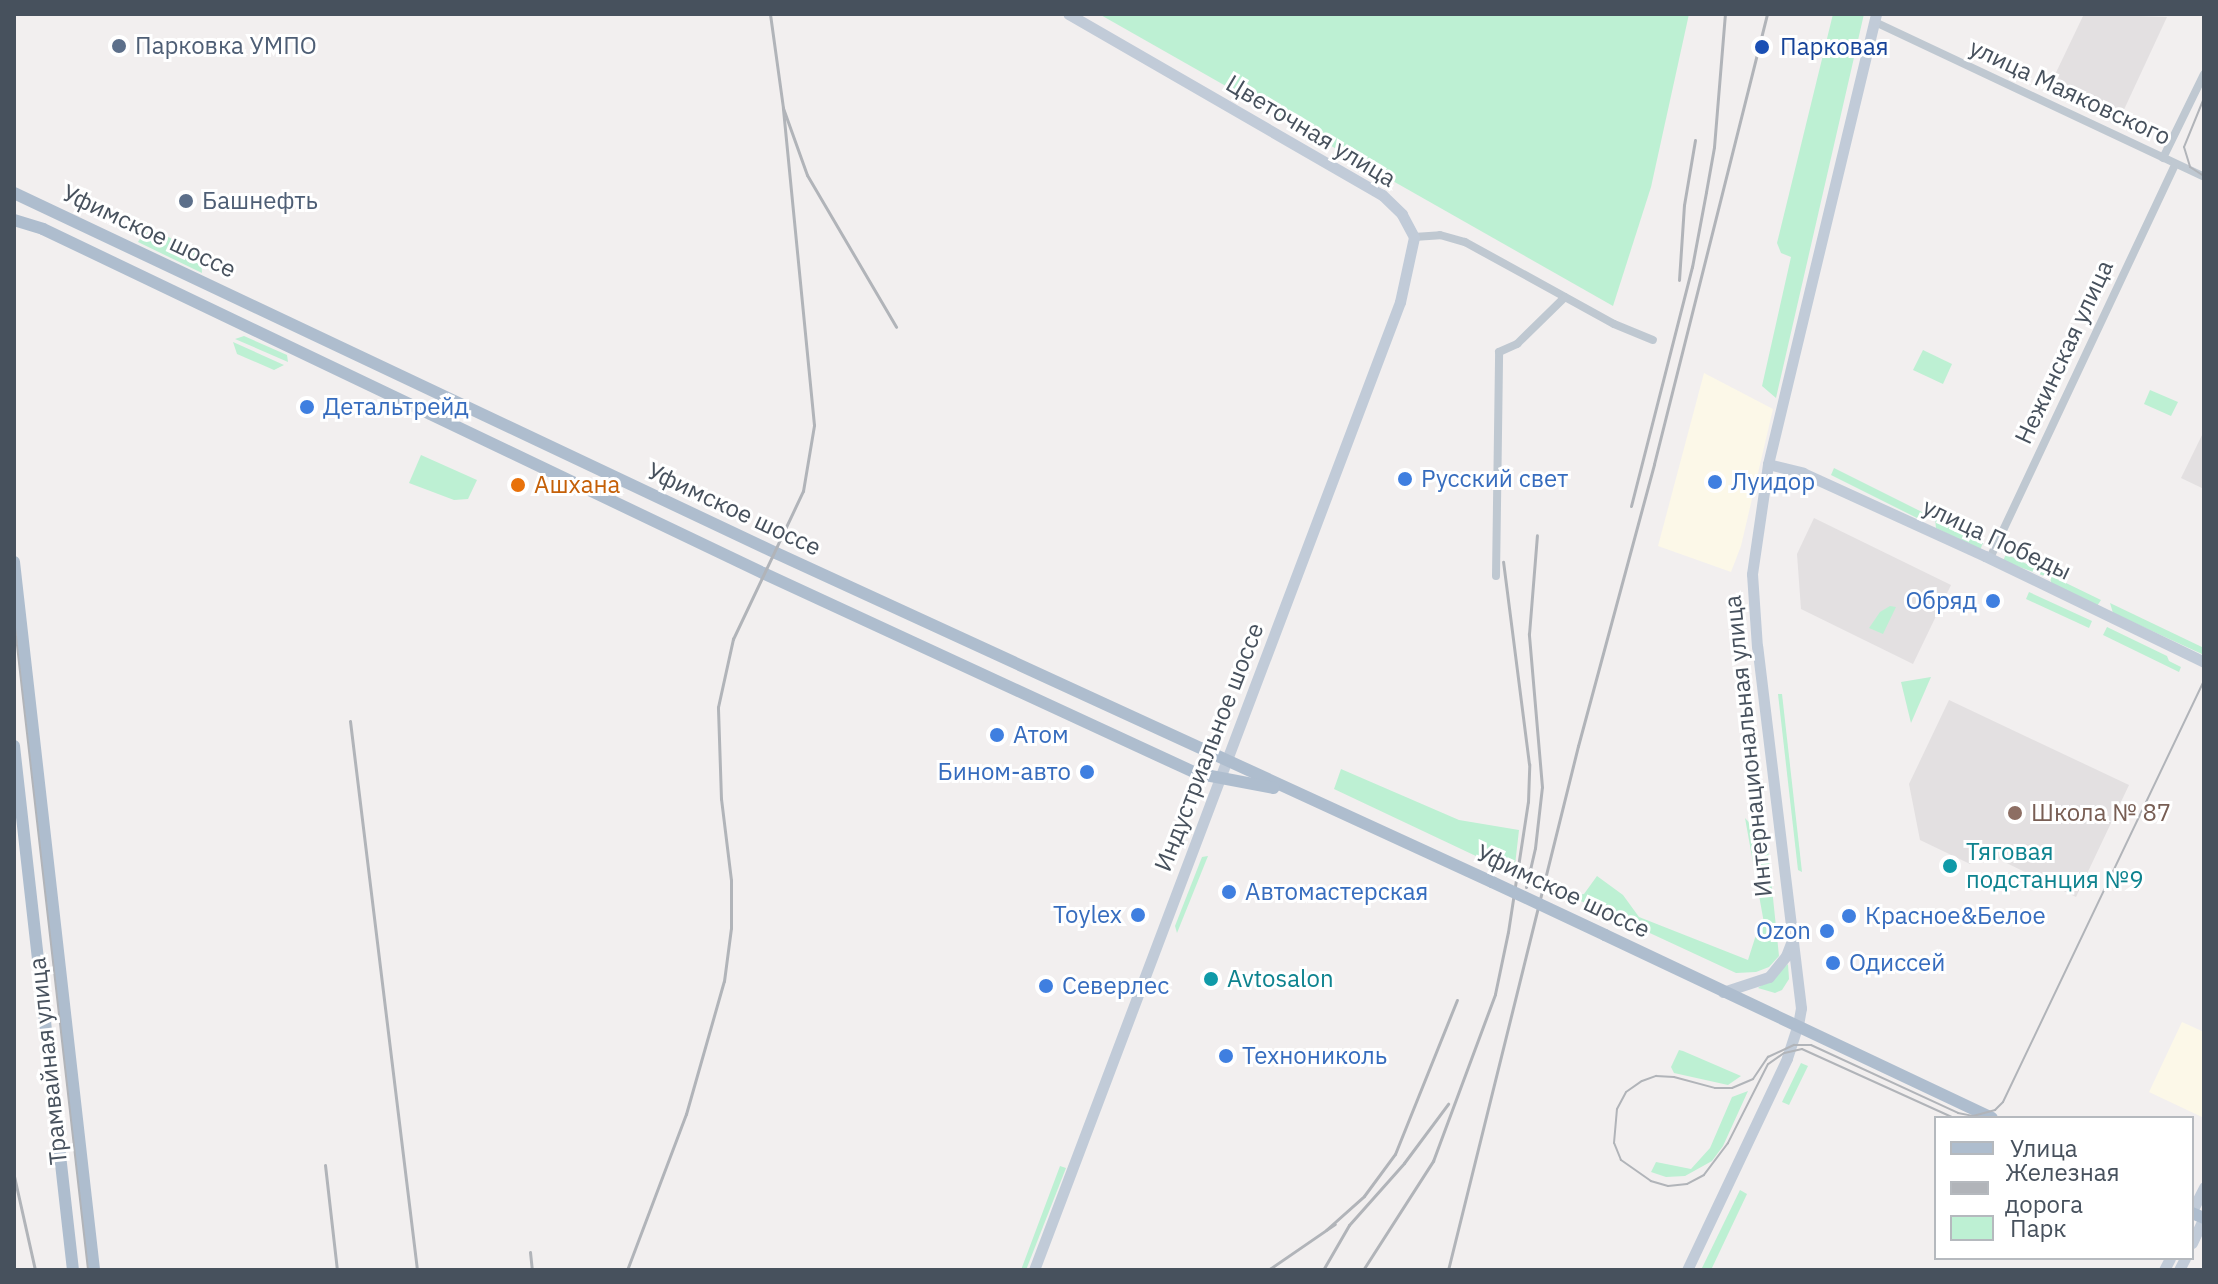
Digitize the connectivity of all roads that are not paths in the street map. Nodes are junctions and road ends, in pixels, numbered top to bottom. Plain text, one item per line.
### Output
1 (1069, 14) edge
2 (1876, 18) edge
3 (2204, 74) edge
4 (2163, 158) junction
5 (2175, 164) junction
6 (2204, 177) edge
7 (16, 197) edge
8 (14, 220) edge
9 (1414, 237) junction
10 (1565, 297) junction
11 (1653, 340) dead end
12 (1768, 464) junction
13 (1990, 558) junction
14 (14, 562) edge
15 (1496, 576) dead end
16 (2204, 662) edge
17 (14, 746) edge
18 (1227, 762) junction
19 (1222, 776) junction
20 (1309, 796) junction
21 (1792, 942) junction
22 (1723, 992) junction
23 (1798, 1025) junction
24 (1988, 1116) edge
25 (2204, 1187) edge
26 (2194, 1208) edge
27 (2204, 1218) edge
28 (2194, 1239) edge
29 (73, 1270) edge
30 (94, 1270) edge
31 (1034, 1270) edge
32 (1687, 1270) edge

1 - 9 street, Цветочная улица
2 - 4 street, улица Маяковского
2 - 12 street, Интернациональная улица
3 - 4 street
4 - 5 street, улица Маяковского
5 - 6 street, улица Маяковского
5 - 13 street, Нежинская улица
7 - 18 main road, Уфимское шоссе
8 - 19 main road, Уфимское шоссе
9 - 10 street
9 - 18 street, Индустриальное шоссе
10 - 11 street
10 - 15 street
12 - 13 street, улица Победы
12 - 21 street, Интернациональная улица
13 - 16 street, улица Победы
14 - 30 main road, Трамвайная улица
17 - 29 main road, Трамвайная улица
18 - 19 street, Индустриальное шоссе
18 - 20 main road, Уфимское шоссе
19 - 20 main road, Уфимское шоссе
19 - 31 street, Индустриальное шоссе
20 - 22 main road, Уфимское шоссе, bridge
21 - 22 street
21 - 23 street, Интернациональная улица
22 - 23 main road, Уфимское шоссе
23 - 24 main road, Уфимское шоссе
23 - 32 street, Интернациональная улица
25 - 26 street
27 - 28 street

